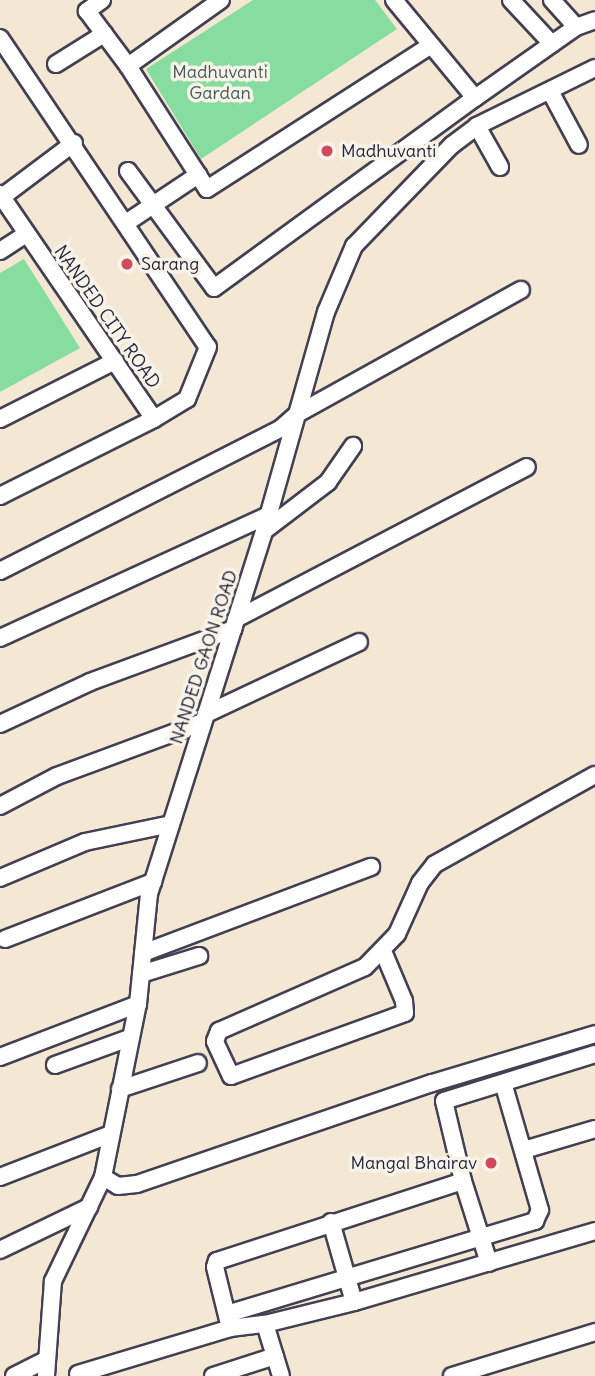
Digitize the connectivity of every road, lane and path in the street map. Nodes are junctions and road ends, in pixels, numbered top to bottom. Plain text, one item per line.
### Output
1 (102, 0) edge
2 (221, 0) edge
3 (394, 0) edge
4 (511, 0) edge
5 (552, 0) edge
6 (83, 5) edge
7 (595, 19) edge
8 (576, 27) junction
9 (104, 34) junction
10 (0, 38) edge
11 (552, 44) junction
12 (431, 45) junction
13 (56, 64) dead end
14 (128, 66) junction
15 (595, 68) edge
16 (550, 91) junction
17 (475, 98) junction
18 (477, 125) junction
19 (74, 143) junction
20 (579, 145) dead end
21 (500, 167) dead end
22 (128, 171) dead end
23 (198, 174) junction
24 (1, 196) edge
25 (152, 207) junction
26 (127, 223) junction
27 (26, 234) junction
28 (0, 250) edge
29 (521, 290) dead end
30 (116, 361) junction
31 (297, 414) junction
32 (0, 419) edge
33 (154, 419) junction
34 (353, 446) dead end
35 (527, 467) dead end
36 (0, 496) edge
37 (266, 523) junction
38 (0, 571) edge
39 (234, 624) junction
40 (0, 638) edge
41 (359, 642) dead end
42 (205, 718) junction
43 (0, 724) edge
44 (595, 775) edge
45 (0, 806) edge
46 (171, 824) junction
47 (371, 867) dead end
48 (0, 878) edge
49 (153, 882) junction
50 (5, 939) dead end
51 (383, 951) junction
52 (143, 953) junction
53 (199, 956) dead end
54 (141, 975) junction
55 (138, 1004) junction
56 (595, 1034) edge
57 (129, 1038) junction
58 (595, 1054) edge
59 (0, 1057) edge
60 (198, 1063) dead end
61 (55, 1065) dead end
62 (503, 1083) junction
63 (120, 1089) junction
64 (595, 1129) edge
65 (111, 1134) junction
66 (524, 1150) junction
67 (0, 1177) edge
68 (103, 1177) junction
69 (463, 1181) junction
70 (89, 1208) junction
71 (331, 1222) junction
72 (595, 1231) edge
73 (481, 1236) junction
74 (0, 1250) edge
75 (489, 1263) junction
76 (347, 1277) junction
77 (354, 1302) junction
78 (228, 1321) junction
79 (265, 1324) junction
80 (595, 1332) edge
81 (275, 1356) junction
82 (45, 1369) edge
83 (78, 1374) dead end
84 (14, 1376) edge
85 (213, 1376) edge
86 (281, 1376) edge
87 (452, 1376) edge

1 - 6 street
2 - 14 street
3 - 12 street
4 - 11 street
5 - 8 street
6 - 9 street
7 - 8 street
8 - 11 street
9 - 13 street
9 - 14 street
10 - 19 street
11 - 17 street
12 - 17 street
12 - 23 street
14 - 23 street
15 - 16 street, NANDED GAON ROAD
16 - 18 street, NANDED GAON ROAD
16 - 20 street
17 - 25 street
18 - 21 street
18 - 31 street, NANDED GAON ROAD
19 - 24 street
19 - 26 street
22 - 25 street
23 - 25 street
24 - 27 street, NANDED CITY ROAD
25 - 26 street
26 - 33 street, NANDED CITY ROAD
27 - 28 street
27 - 30 street, NANDED CITY ROAD
29 - 31 street
30 - 32 street
30 - 33 street, NANDED CITY ROAD
31 - 37 street, NANDED GAON ROAD
31 - 38 street
33 - 36 street
34 - 37 street
35 - 39 street
37 - 39 street, NANDED GAON ROAD
37 - 40 street
39 - 42 street, NANDED GAON ROAD
39 - 43 street
41 - 42 street
42 - 45 street
42 - 46 street, NANDED GAON ROAD
44 - 51 street
46 - 48 street
46 - 49 street, NANDED GAON ROAD
47 - 52 street
49 - 50 street
49 - 52 street, NANDED GAON ROAD
51 - 51 street
52 - 54 street, NANDED GAON ROAD
53 - 54 street
54 - 55 street, NANDED GAON ROAD
55 - 57 street, NANDED GAON ROAD
55 - 59 street
56 - 68 street
57 - 61 street
57 - 63 street, NANDED GAON ROAD
58 - 62 street
60 - 63 street
62 - 66 street
62 - 69 street
63 - 65 street, NANDED GAON ROAD
64 - 66 street
65 - 67 street
65 - 68 street, NANDED GAON ROAD
66 - 73 street
68 - 70 street, NANDED GAON ROAD
69 - 71 street
69 - 73 street
70 - 74 street
70 - 82 street, NANDED GAON ROAD
71 - 76 street
71 - 78 street
72 - 75 street
73 - 75 street
73 - 76 street
75 - 77 street
76 - 77 street
76 - 78 street
77 - 79 street
78 - 79 street
78 - 83 street
79 - 81 street
80 - 87 street
81 - 85 street
81 - 86 street
82 - 84 street

